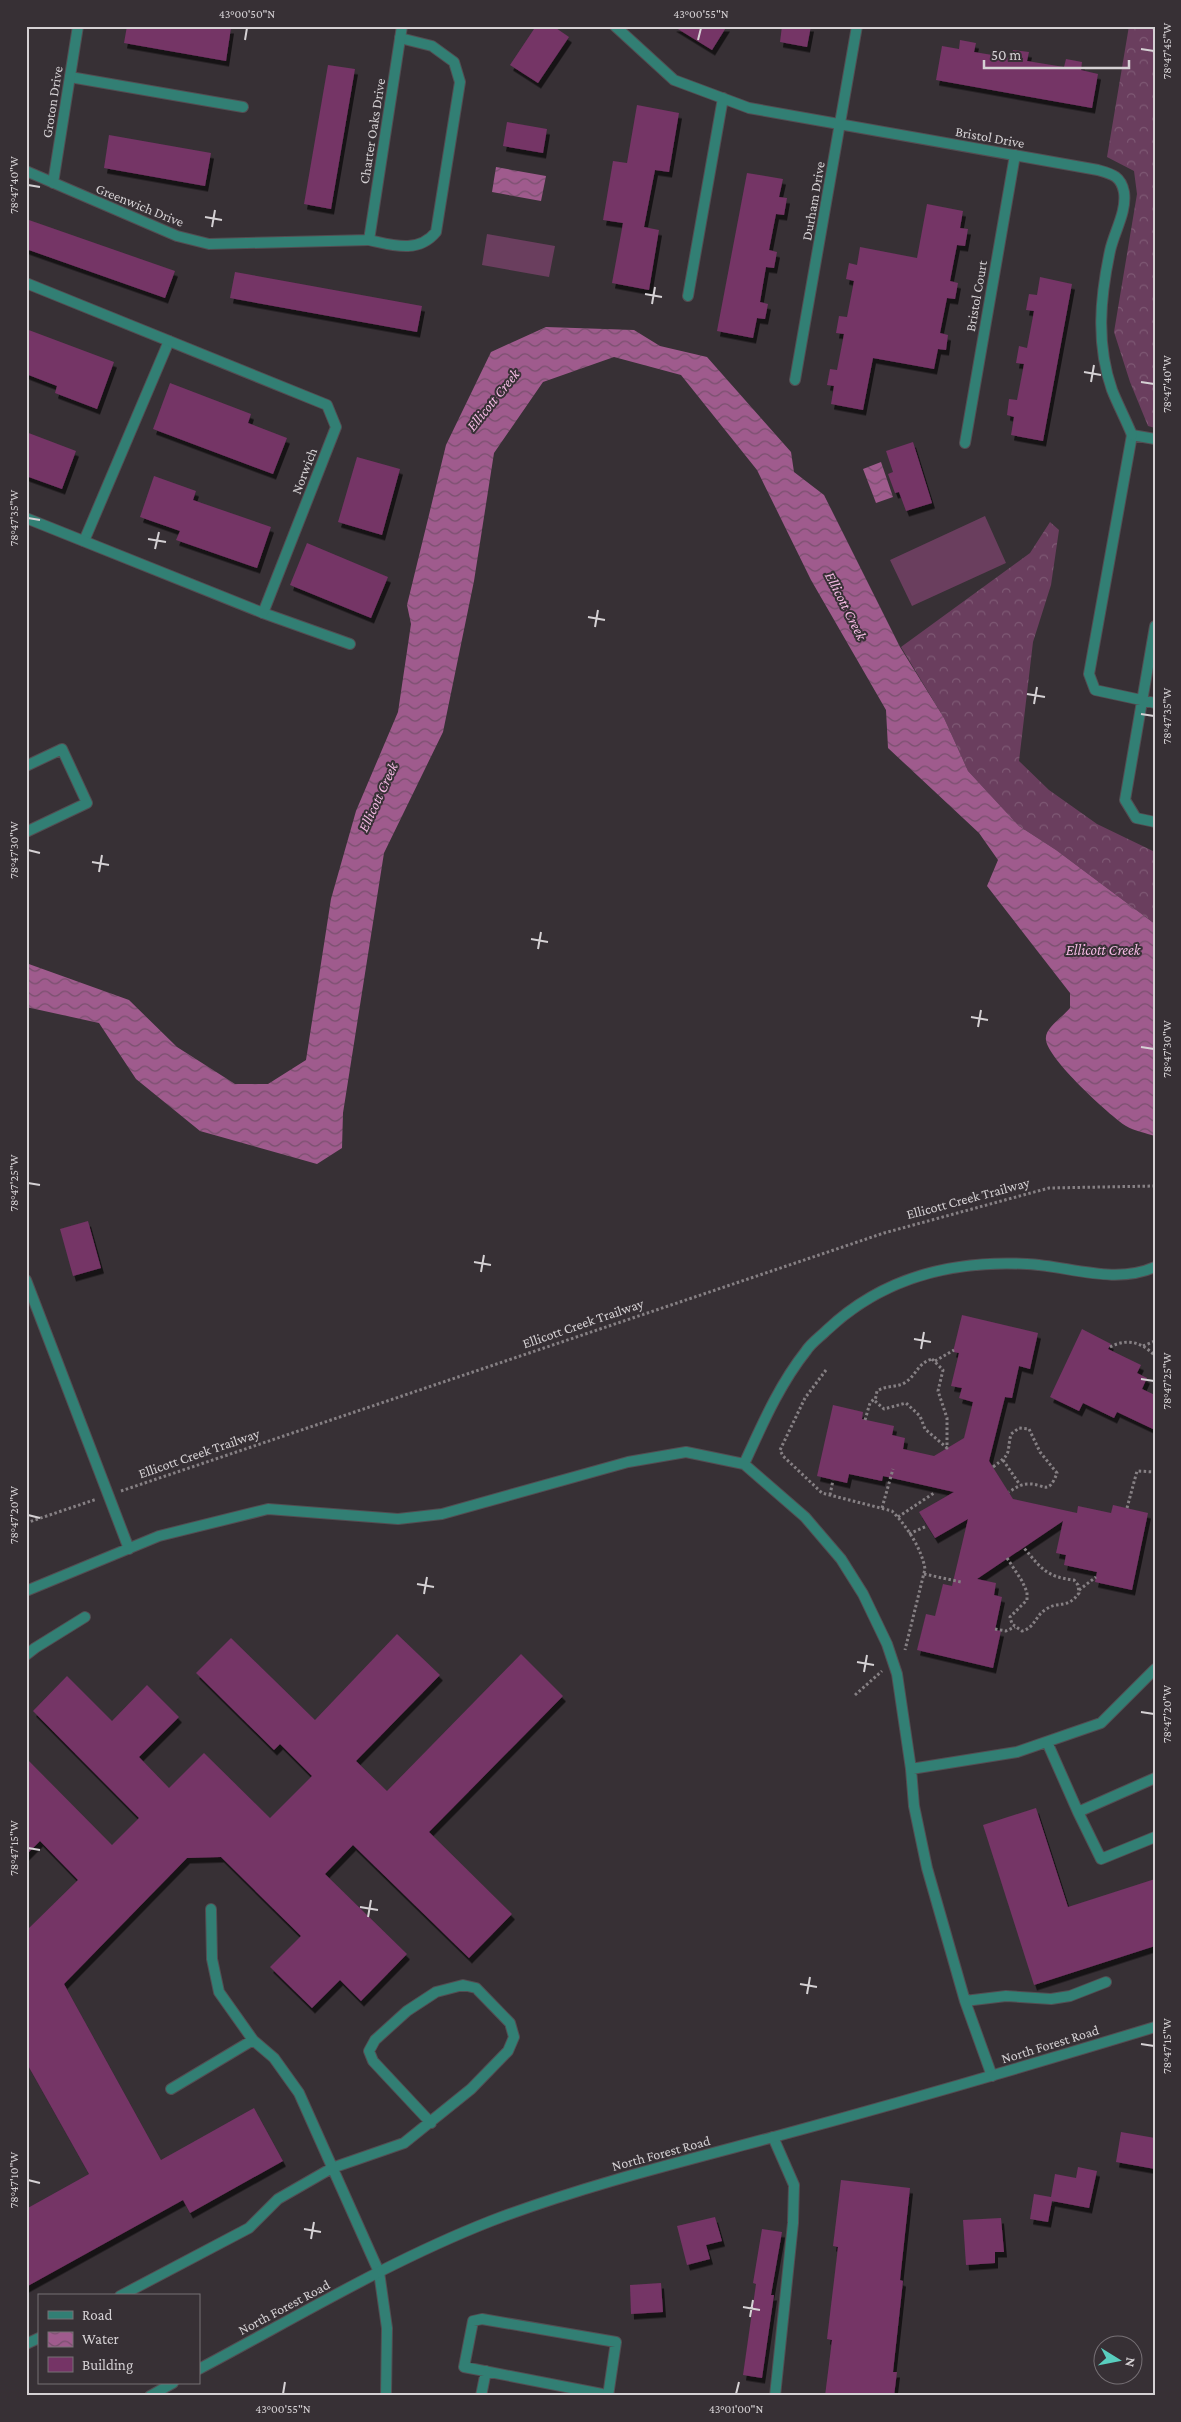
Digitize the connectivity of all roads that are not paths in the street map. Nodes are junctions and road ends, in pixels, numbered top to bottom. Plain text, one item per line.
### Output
1 (78, 26) edge
2 (402, 26) edge
3 (614, 26) edge
4 (857, 26) edge
5 (400, 38) junction
6 (70, 77) junction
7 (723, 98) junction
8 (243, 106) dead end
9 (840, 124) junction
10 (1015, 155) junction
11 (26, 171) edge
12 (53, 183) junction
13 (369, 240) junction
14 (26, 282) edge
15 (688, 296) dead end
16 (169, 340) junction
17 (795, 380) dead end
18 (1132, 435) junction
19 (1155, 439) edge
20 (965, 443) dead end
21 (26, 518) edge
22 (84, 541) junction
23 (263, 613) junction
24 (1155, 626) edge
25 (350, 644) dead end
26 (1141, 701) junction
27 (1155, 703) edge
28 (26, 766) edge
29 (1155, 822) edge
30 (26, 832) edge
31 (1155, 1267) edge
32 (26, 1280) edge
33 (744, 1464) junction
34 (129, 1549) junction
35 (26, 1591) edge
36 (85, 1617) dead end
37 (26, 1655) edge
38 (1155, 1669) edge
39 (1047, 1742) junction
40 (911, 1769) junction
41 (1155, 1778) edge
42 (1078, 1812) junction
43 (1155, 1837) edge
44 (211, 1909) dead end
45 (1106, 1982) dead end
46 (965, 2001) junction
47 (1155, 2027) edge
48 (253, 2040) junction
49 (992, 2076) junction
50 (171, 2089) dead end
51 (431, 2122) junction
52 (773, 2137) junction
53 (332, 2168) junction
54 (379, 2272) junction
55 (124, 2294) edge
56 (38, 2338) edge
57 (26, 2344) edge
58 (200, 2368) edge
59 (486, 2371) junction
60 (171, 2384) edge
61 (150, 2396) edge
62 (386, 2396) edge
63 (481, 2396) edge
64 (603, 2396) edge
65 (608, 2396) edge
66 (775, 2396) edge

1 - 6 street, Groton Drive
2 - 5 street, Charter Oaks Drive
3 - 7 street, Bristol Drive
4 - 9 street, Durham Drive
5 - 13 street, Charter Oaks Drive
5 - 13 street, Greenwich Drive
6 - 8 street
6 - 12 street, Groton Drive
7 - 9 street, Bristol Drive
7 - 15 street
9 - 10 street, Bristol Drive
9 - 17 street, Durham Drive
10 - 18 street, Bristol Drive
10 - 20 street, Bristol Court
11 - 12 street, Greenwich Drive
12 - 13 street, Greenwich Drive
14 - 16 street, Norwich
16 - 22 street
16 - 23 street, Norwich
18 - 19 street
18 - 26 street
21 - 22 street
22 - 23 street
23 - 25 street
24 - 26 street
26 - 27 street
26 - 29 street
28 - 30 street
31 - 33 street
32 - 34 street
33 - 34 street
33 - 40 street
34 - 35 street
36 - 37 street
38 - 39 street
39 - 40 street
39 - 42 street
40 - 46 street
41 - 42 street
42 - 43 street
44 - 48 street
45 - 46 street
46 - 49 street
47 - 49 street, North Forest Road
48 - 50 street
48 - 53 street
49 - 52 street, North Forest Road
51 - 51 street
51 - 53 street
52 - 54 street, North Forest Road
52 - 66 street
53 - 54 street
53 - 55 street
54 - 58 street, North Forest Road
54 - 62 street
56 - 57 street
59 - 63 street
59 - 64 street
59 - 65 street
60 - 61 street

